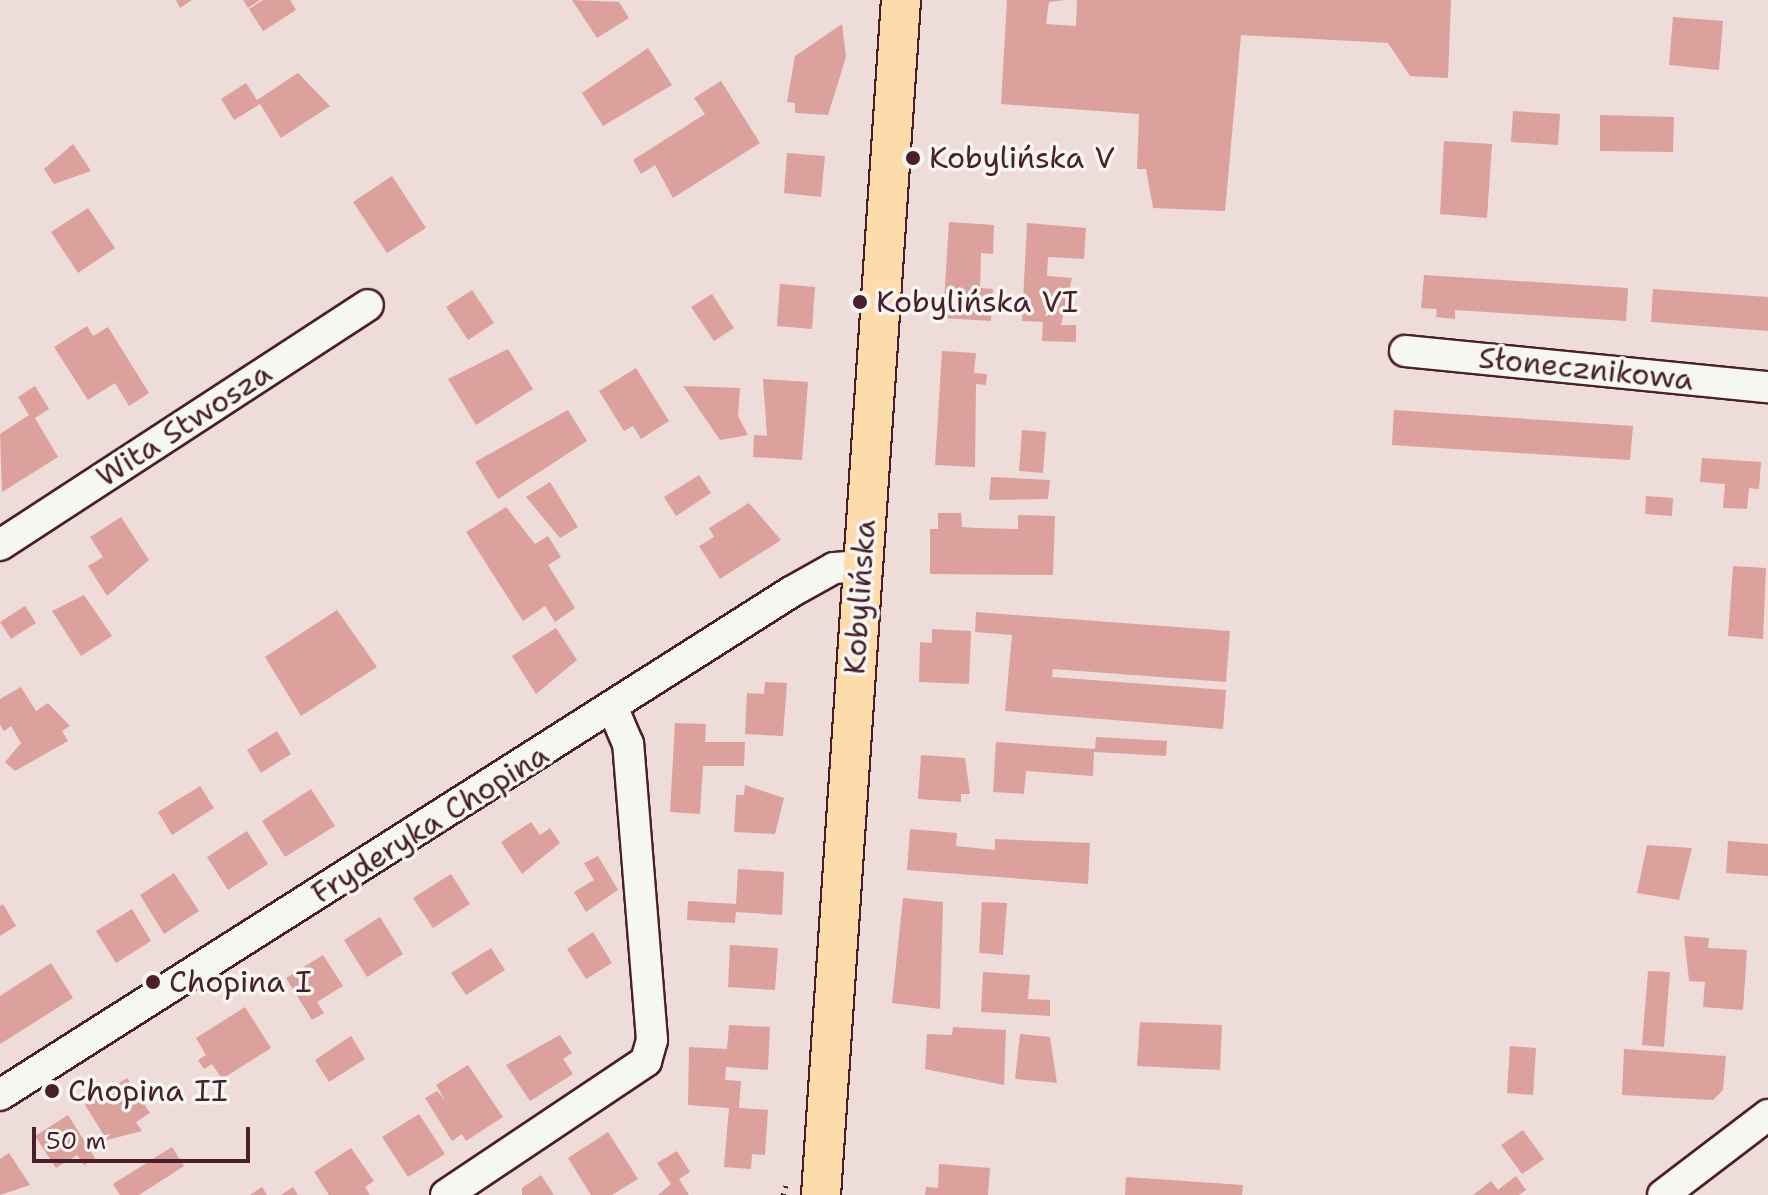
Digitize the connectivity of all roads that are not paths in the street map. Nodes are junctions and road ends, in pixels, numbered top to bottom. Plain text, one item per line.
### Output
1 (901, 0) edge
2 (368, 305) dead end
3 (1405, 351) dead end
4 (1768, 387) edge
5 (0, 545) edge
6 (863, 566) junction
7 (613, 708) junction
8 (0, 1095) edge
9 (1768, 1115) edge
10 (446, 1195) edge
11 (821, 1195) edge
12 (1663, 1195) edge

1 - 6 main road, Kobylińska
2 - 5 street, Wita Stwosza
3 - 4 street, Słonecznikowa
6 - 7 street, Fryderyka Chopina
6 - 11 main road, Kobylińska
7 - 8 street, Fryderyka Chopina
7 - 10 street
9 - 12 street

